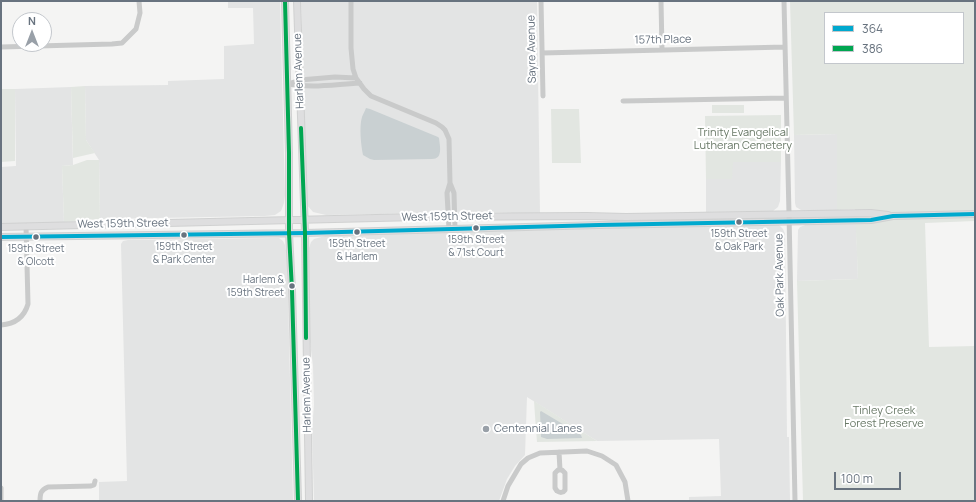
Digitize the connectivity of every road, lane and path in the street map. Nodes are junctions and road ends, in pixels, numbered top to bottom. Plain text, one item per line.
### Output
1 (139, 1) edge
2 (285, 1) edge
3 (297, 1) edge
4 (351, 1) edge
5 (541, 1) edge
6 (661, 1) edge
7 (784, 1) edge
8 (1, 47) edge
9 (785, 47) junction
10 (662, 50) junction
11 (542, 53) junction
12 (358, 80) junction
13 (300, 83) junction
14 (287, 84) junction
15 (543, 96) dead end
16 (786, 98) junction
17 (623, 101) dead end
18 (450, 183) junction
19 (789, 214) junction
20 (975, 214) edge
21 (893, 216) junction
22 (448, 217) junction
23 (455, 217) junction
24 (289, 220) junction
25 (304, 220) junction
26 (789, 222) junction
27 (26, 226) junction
28 (1, 227) edge
29 (452, 229) junction
30 (289, 233) junction
31 (305, 233) junction
32 (1, 237) edge
33 (26, 237) junction
34 (1, 325) edge
35 (559, 452) junction
36 (560, 470) dead end
37 (95, 481) dead end
38 (1, 488) edge
39 (1, 501) edge
40 (40, 501) edge
41 (298, 501) edge
42 (309, 501) edge
43 (503, 501) edge
44 (628, 501) edge
45 (795, 501) edge

1 - 8 street
2 - 14 main road, Harlem Avenue
3 - 13 main road, Harlem Avenue
4 - 12 street
5 - 11 street, Sayre Avenue
6 - 10 street
7 - 9 street, Oak Park Avenue
9 - 10 street, 157th Place
9 - 16 street, Oak Park Avenue
10 - 11 street, 157th Place
11 - 15 street, Sayre Avenue
12 - 13 street
12 - 18 street
13 - 14 street
13 - 25 main road, Harlem Avenue
14 - 24 main road, Harlem Avenue
16 - 17 street
16 - 19 street, Oak Park Avenue
18 - 22 street
18 - 23 street
19 - 21 main road, West 159th Street
19 - 23 main road, West 159th Street
19 - 26 street, Oak Park Avenue
20 - 21 main road, West 159th Street
21 - 26 main road, West 159th Street
22 - 23 main road, West 159th Street
22 - 25 main road, West 159th Street
22 - 29 street
23 - 29 street
24 - 25 main road, West 159th Street
24 - 27 main road, West 159th Street
24 - 30 main road, Harlem Avenue
25 - 31 main road, Harlem Avenue
26 - 29 main road, West 159th Street
26 - 45 street, Oak Park Avenue
27 - 28 main road, West 159th Street
27 - 33 street
29 - 31 main road, West 159th Street
30 - 31 main road, West 159th Street
30 - 33 main road, West 159th Street
30 - 41 main road, Harlem Avenue
31 - 42 main road, Harlem Avenue
32 - 33 main road, West 159th Street
33 - 34 street
35 - 36 street
35 - 43 street
35 - 44 street
37 - 40 street
38 - 39 street

